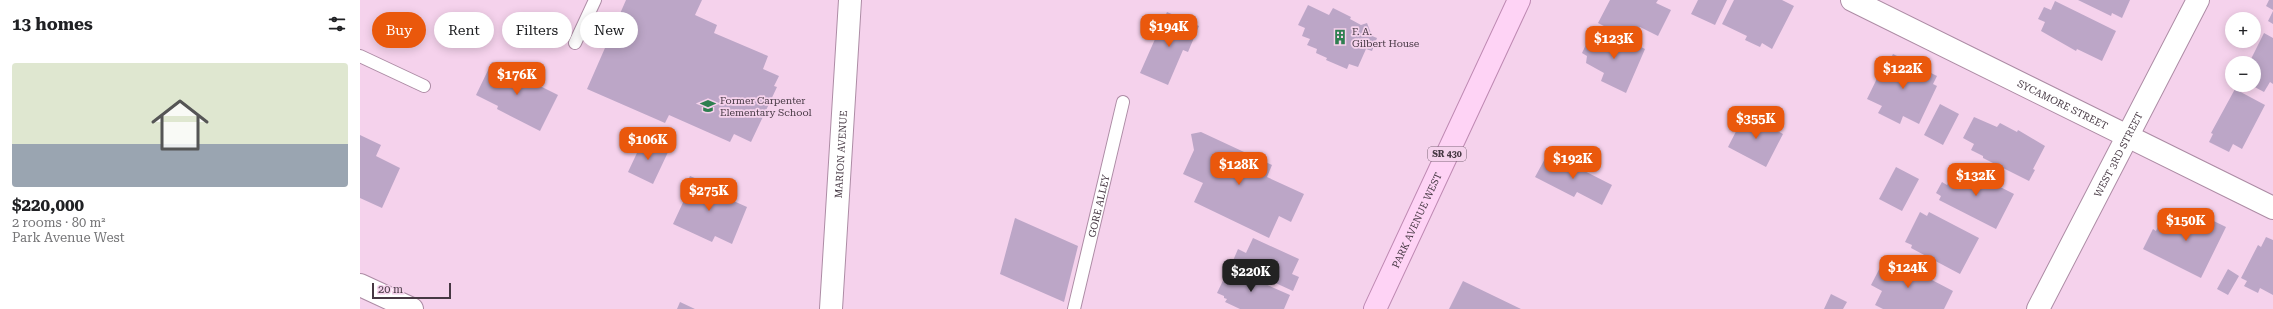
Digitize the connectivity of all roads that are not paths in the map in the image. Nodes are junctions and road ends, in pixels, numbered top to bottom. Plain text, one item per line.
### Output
1 (595, 0) edge
2 (850, 0) edge
3 (1519, 0) edge
4 (1852, 0) edge
5 (2198, 0) edge
6 (575, 43) dead end
7 (360, 56) edge
8 (424, 86) dead end
9 (1123, 102) dead end
10 (2127, 138) junction
11 (2273, 208) edge
12 (360, 285) edge
13 (412, 309) edge
14 (831, 309) edge
15 (1074, 309) edge
16 (1375, 309) edge
17 (2038, 309) edge

1 - 6 lane
2 - 14 street, MARION AVENUE
3 - 16 main road, PARK AVENUE WEST / SR 430
4 - 10 street, SYCAMORE STREET
5 - 10 street, WEST 3RD STREET
7 - 8 lane
9 - 15 lane, GORE ALLEY
10 - 11 street, SYCAMORE STREET
10 - 17 street, WEST 3RD STREET
12 - 13 street

